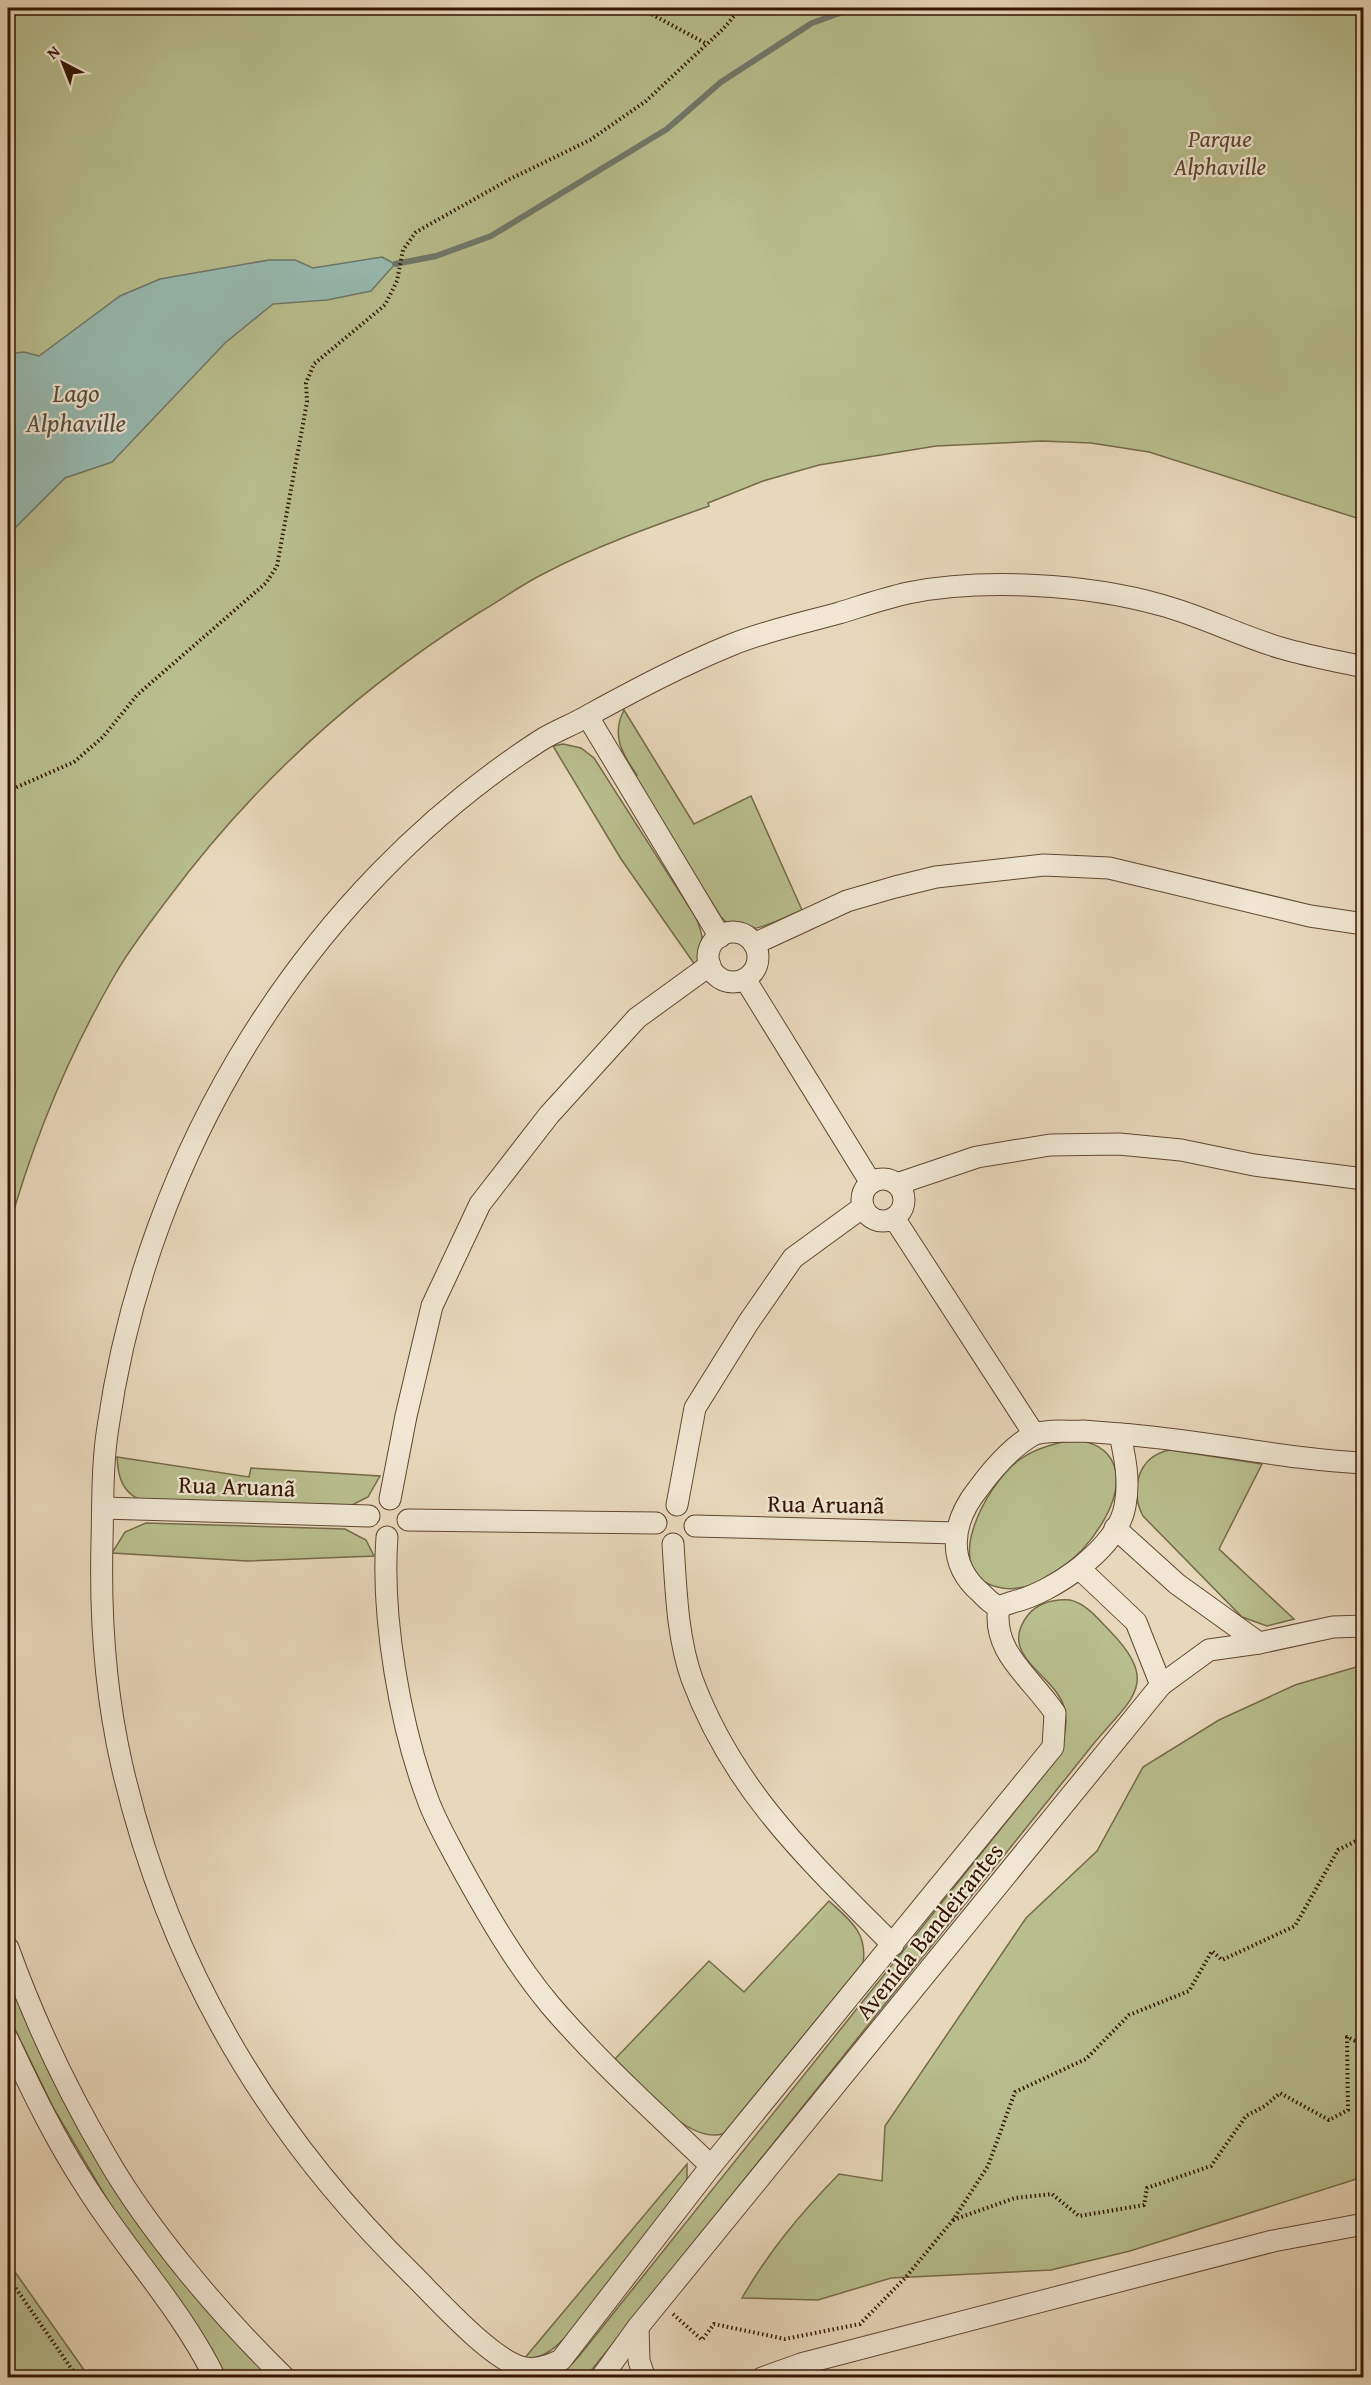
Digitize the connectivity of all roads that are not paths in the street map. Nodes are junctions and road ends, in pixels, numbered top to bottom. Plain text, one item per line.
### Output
1 (1364, 667) edge
2 (588, 717) junction
3 (1364, 924) edge
4 (720, 937) junction
5 (754, 944) junction
6 (710, 965) junction
7 (745, 980) junction
8 (1364, 1179) edge
9 (871, 1183) junction
10 (897, 1184) junction
11 (863, 1207) junction
12 (894, 1218) junction
13 (1034, 1434) junction
14 (1120, 1434) junction
15 (1364, 1463) edge
16 (390, 1499) junction
17 (677, 1505) junction
18 (103, 1508) junction
19 (369, 1516) junction
20 (408, 1520) junction
21 (656, 1523) junction
22 (695, 1526) junction
23 (1116, 1528) junction
24 (956, 1533) junction
25 (387, 1537) junction
26 (674, 1544) junction
27 (1080, 1569) junction
28 (999, 1606) junction
29 (1364, 1626) edge
30 (1259, 1643) junction
31 (1161, 1684) junction
32 (893, 1945) junction
33 (8, 1948) edge
34 (8, 2040) edge
35 (711, 2166) junction
36 (1364, 2224) edge
37 (638, 2327) junction
38 (215, 2378) edge
39 (285, 2378) edge
40 (601, 2378) edge
41 (645, 2378) edge
42 (762, 2378) edge

1 - 2 street
2 - 4 street
2 - 18 street
3 - 5 street
4 - 5 street
4 - 6 street
5 - 7 street
6 - 7 street
6 - 16 street
7 - 9 street
8 - 10 street
9 - 10 street
9 - 11 street
10 - 12 street
11 - 12 street
11 - 17 street
12 - 13 street
13 - 14 street
13 - 24 street
14 - 15 street
14 - 23 street
16 - 19 street
16 - 20 street
17 - 21 street
17 - 22 street
18 - 19 street, Rua Aruanã
18 - 35 street
19 - 25 street
20 - 21 street
20 - 25 street
21 - 26 street
22 - 24 street, Rua Aruanã
22 - 26 street
23 - 27 street
23 - 30 street
24 - 28 street
25 - 35 street
26 - 32 street
27 - 28 street
27 - 31 street
28 - 32 street
29 - 30 street, Avenida Bandeirantes
30 - 31 street, Avenida Bandeirantes
31 - 37 street, Avenida Bandeirantes
32 - 35 street
33 - 39 street
34 - 38 street
36 - 42 street
37 - 40 street, Avenida Bandeirantes
37 - 41 street

